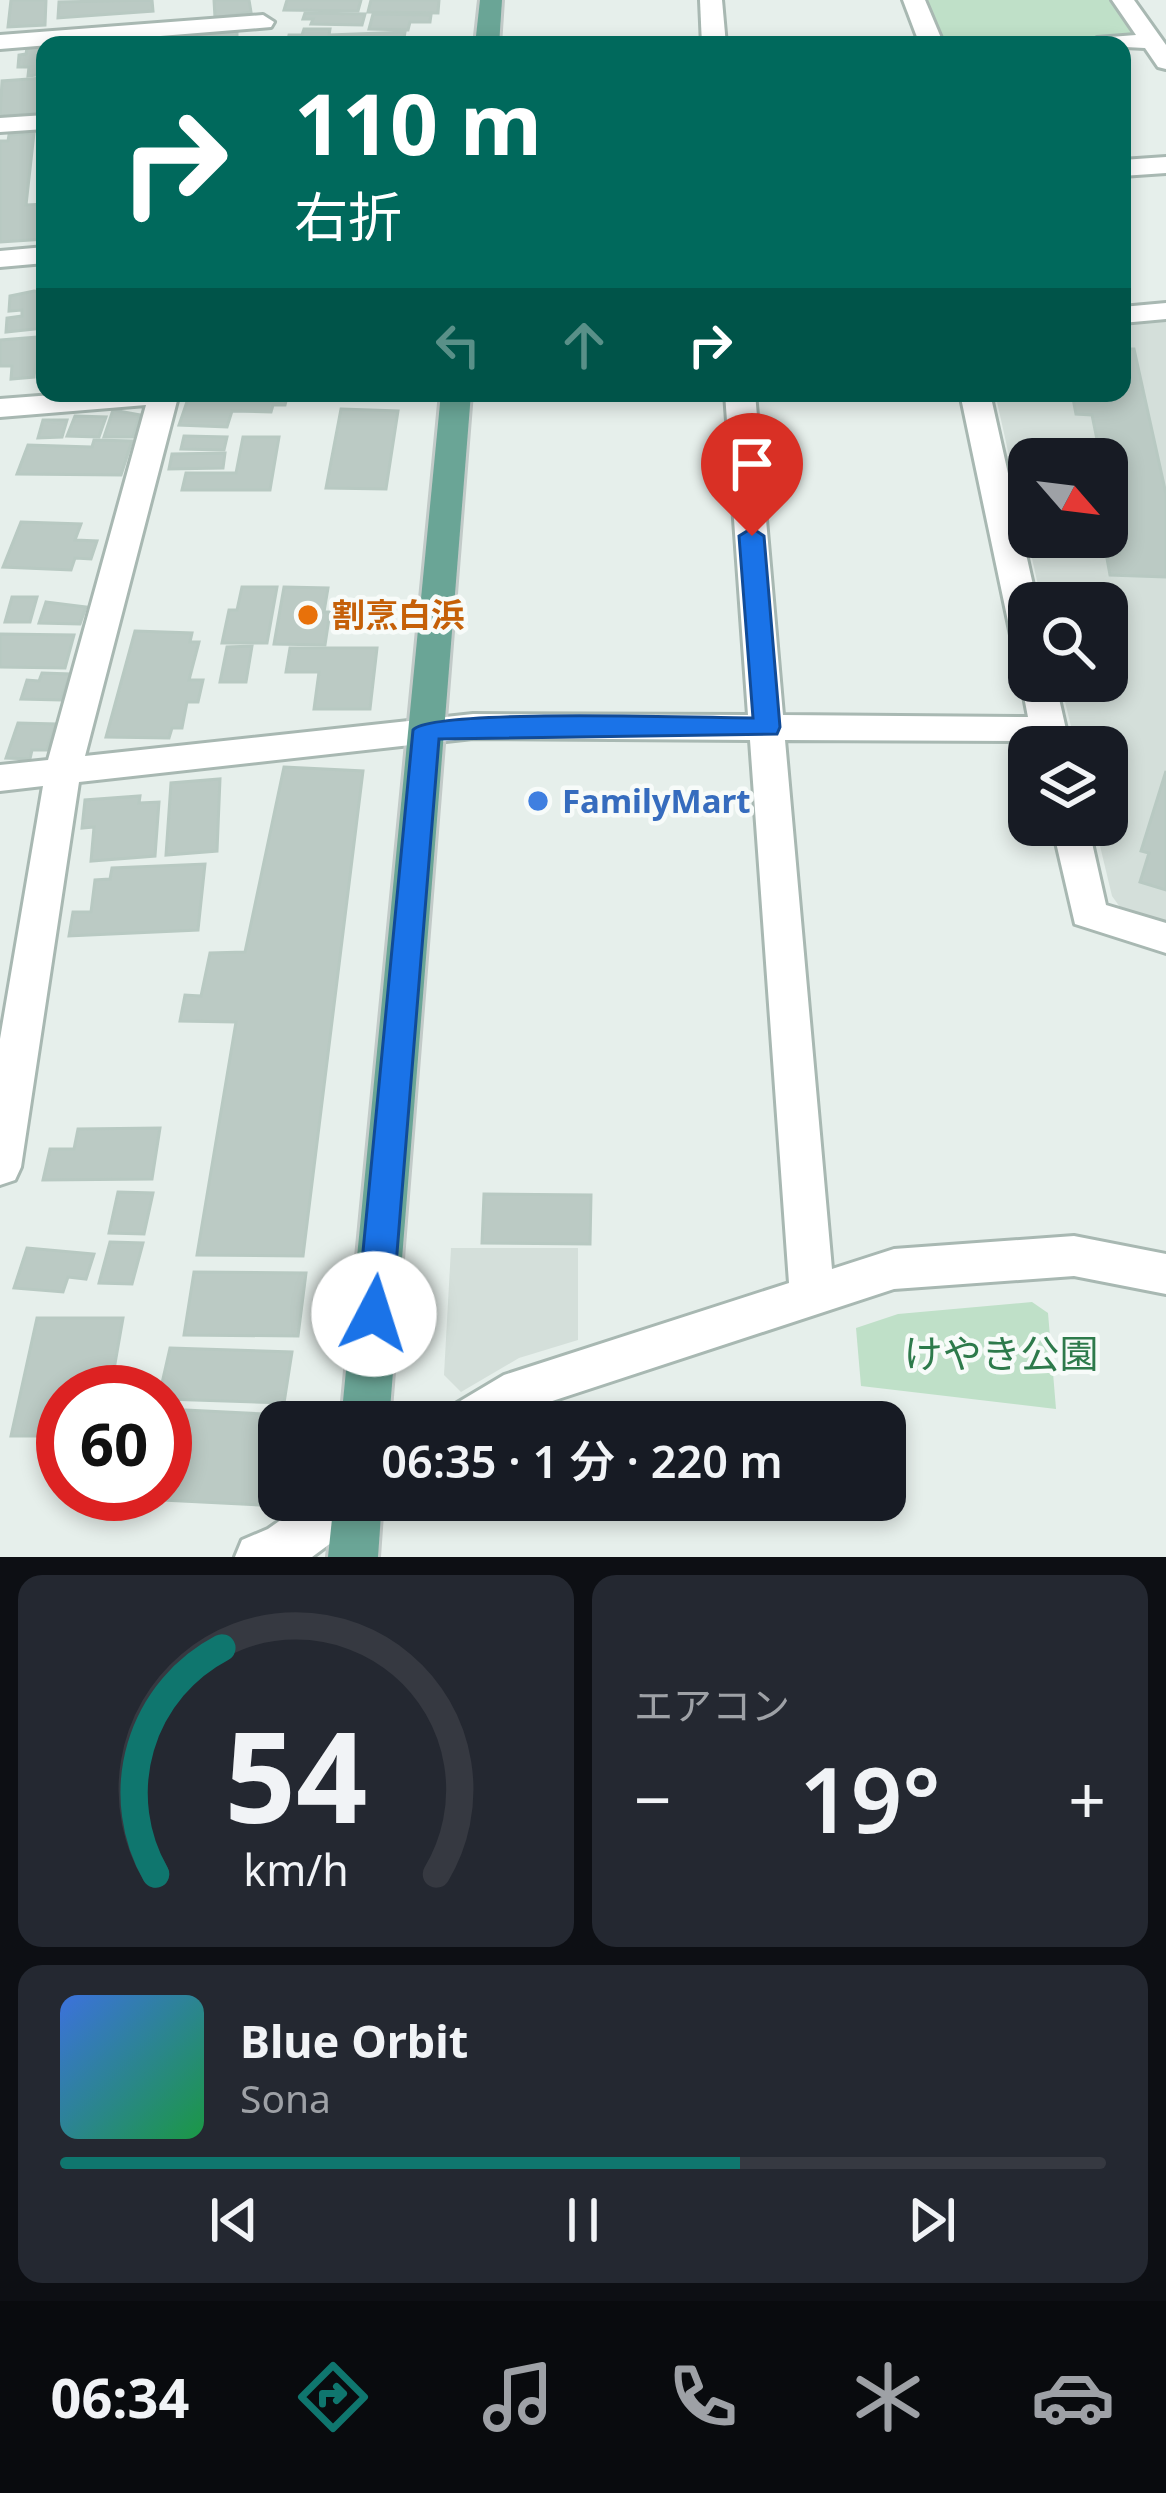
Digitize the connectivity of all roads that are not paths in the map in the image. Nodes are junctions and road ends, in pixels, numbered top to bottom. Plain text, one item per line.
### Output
1 (491, 0) edge
2 (711, 0) edge
3 (914, 0) edge
4 (1123, 0) edge
5 (263, 22) edge
6 (69, 36) edge
7 (489, 36) edge
8 (713, 36) edge
9 (928, 36) edge
10 (36, 38) edge
11 (0, 41) edge
12 (1152, 41) junction
13 (1131, 43) edge
14 (1166, 62) edge
15 (36, 123) edge
16 (0, 125) edge
17 (1166, 164) edge
18 (1131, 167) edge
19 (36, 256) edge
20 (0, 259) edge
21 (1166, 311) edge
22 (1131, 314) edge
23 (70, 402) edge
24 (162, 402) edge
25 (456, 402) edge
26 (741, 402) edge
27 (977, 402) edge
28 (0, 408) edge
29 (1016, 582) edge
30 (767, 727) junction
31 (426, 730) junction
32 (1008, 736) edge
33 (63, 771) junction
34 (0, 778) edge
35 (1074, 846) edge
36 (1166, 938) edge
37 (13, 1023) edge
38 (0, 1167) edge
39 (1166, 1274) edge
40 (812, 1295) junction
41 (367, 1401) edge
42 (503, 1401) edge
43 (323, 1521) edge
44 (354, 1521) edge
45 (260, 1557) edge
46 (353, 1557) edge

1 - 7 main road
2 - 8 street
3 - 9 street
4 - 12 street
5 - 6 street
10 - 11 street
12 - 13 street
12 - 14 street
15 - 16 street
17 - 18 street
19 - 20 street
21 - 22 street
23 - 28 street
24 - 33 street
25 - 31 main road
26 - 30 street
27 - 29 street
30 - 31 street
30 - 32 street
30 - 40 street
31 - 33 street
31 - 41 main road
33 - 34 street
33 - 37 street
35 - 36 street
37 - 38 street
39 - 40 street
40 - 42 street
43 - 45 street
44 - 46 main road

